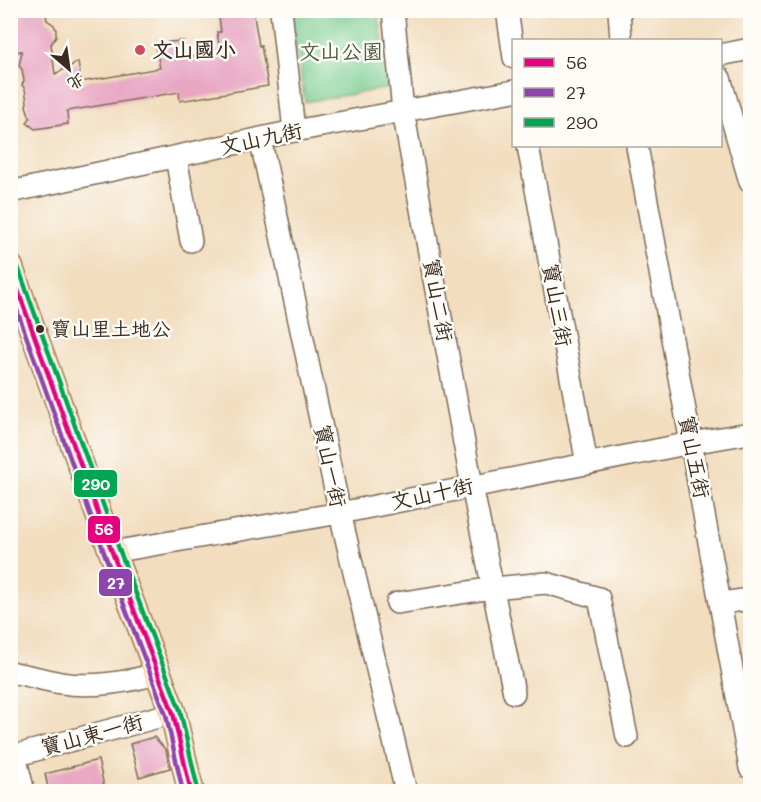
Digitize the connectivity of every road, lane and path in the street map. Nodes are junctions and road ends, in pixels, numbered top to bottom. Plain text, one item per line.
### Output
1 (281, 10) edge
2 (393, 10) edge
3 (507, 10) edge
4 (619, 10) edge
5 (621, 39) edge
6 (750, 49) edge
7 (512, 50) edge
8 (722, 56) edge
9 (722, 85) edge
10 (512, 91) edge
11 (403, 111) junction
12 (294, 131) junction
13 (259, 139) junction
14 (528, 147) edge
15 (637, 147) edge
16 (176, 157) junction
17 (750, 182) edge
18 (10, 192) edge
19 (191, 241) dead end
20 (10, 267) edge
21 (750, 433) edge
22 (691, 442) junction
23 (587, 464) junction
24 (472, 486) junction
25 (340, 513) junction
26 (112, 552) junction
27 (494, 588) junction
28 (750, 599) edge
29 (397, 603) dead end
30 (722, 603) junction
31 (10, 672) edge
32 (158, 673) junction
33 (514, 693) dead end
34 (173, 713) junction
35 (747, 732) edge
36 (627, 737) dead end
37 (13, 756) edge
38 (750, 768) edge
39 (24, 792) edge
40 (191, 792) edge
41 (406, 792) edge

1 - 12 street
2 - 11 street, 寶山二街
3 - 7 street
4 - 5 street
6 - 8 street
9 - 17 street
10 - 11 street, 文山九街
11 - 12 street, 文山九街
11 - 24 street, 寶山二街
12 - 13 street, 文山九街
13 - 16 street, 文山九街
13 - 25 street, 寶山一街
14 - 23 street, 寶山三街
15 - 22 street, 寶山五街
16 - 18 street, 文山九街
16 - 19 street
20 - 26 main road
21 - 22 street, 文山十街
22 - 23 street, 文山十街
22 - 30 street, 寶山五街
23 - 24 street, 文山十街
24 - 25 street, 文山十街
24 - 27 street, 寶山二街
25 - 26 street, 文山十街
25 - 41 street, 寶山一街
26 - 32 main road
27 - 29 street
27 - 33 street, 寶山二街
27 - 36 street
28 - 30 street
30 - 35 street, 寶山五街
31 - 32 street
32 - 34 main road
34 - 37 street, 寶山東一街
34 - 40 main road
35 - 38 street, 寶山五街
37 - 39 street

